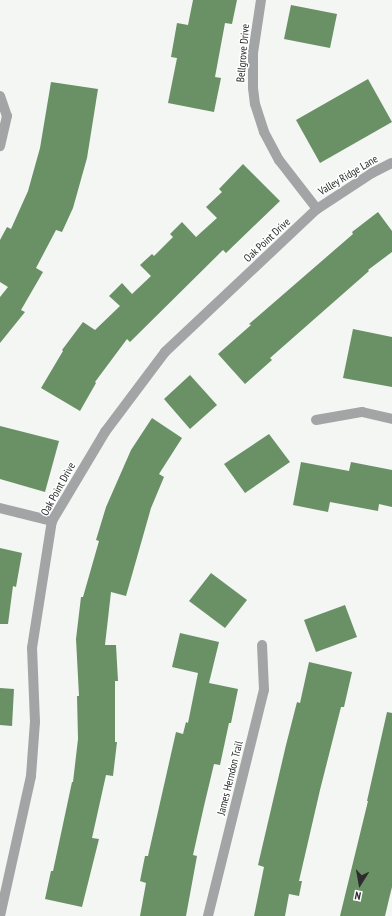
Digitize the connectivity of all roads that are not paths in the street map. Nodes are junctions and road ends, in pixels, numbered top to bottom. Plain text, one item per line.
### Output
1 (261, 0) edge
2 (0, 96) edge
3 (0, 146) edge
4 (392, 163) edge
5 (318, 209) junction
6 (392, 419) edge
7 (316, 420) dead end
8 (0, 508) edge
9 (52, 521) junction
10 (262, 645) dead end
11 (0, 916) edge
12 (208, 916) edge

1 - 5 street, Bellgrove Drive
2 - 3 street
4 - 5 street, Valley Ridge Lane
5 - 9 street, Oak Point Drive
6 - 7 street
8 - 9 street
9 - 11 street, Oak Point Drive
10 - 12 street, James Herndon Trail

